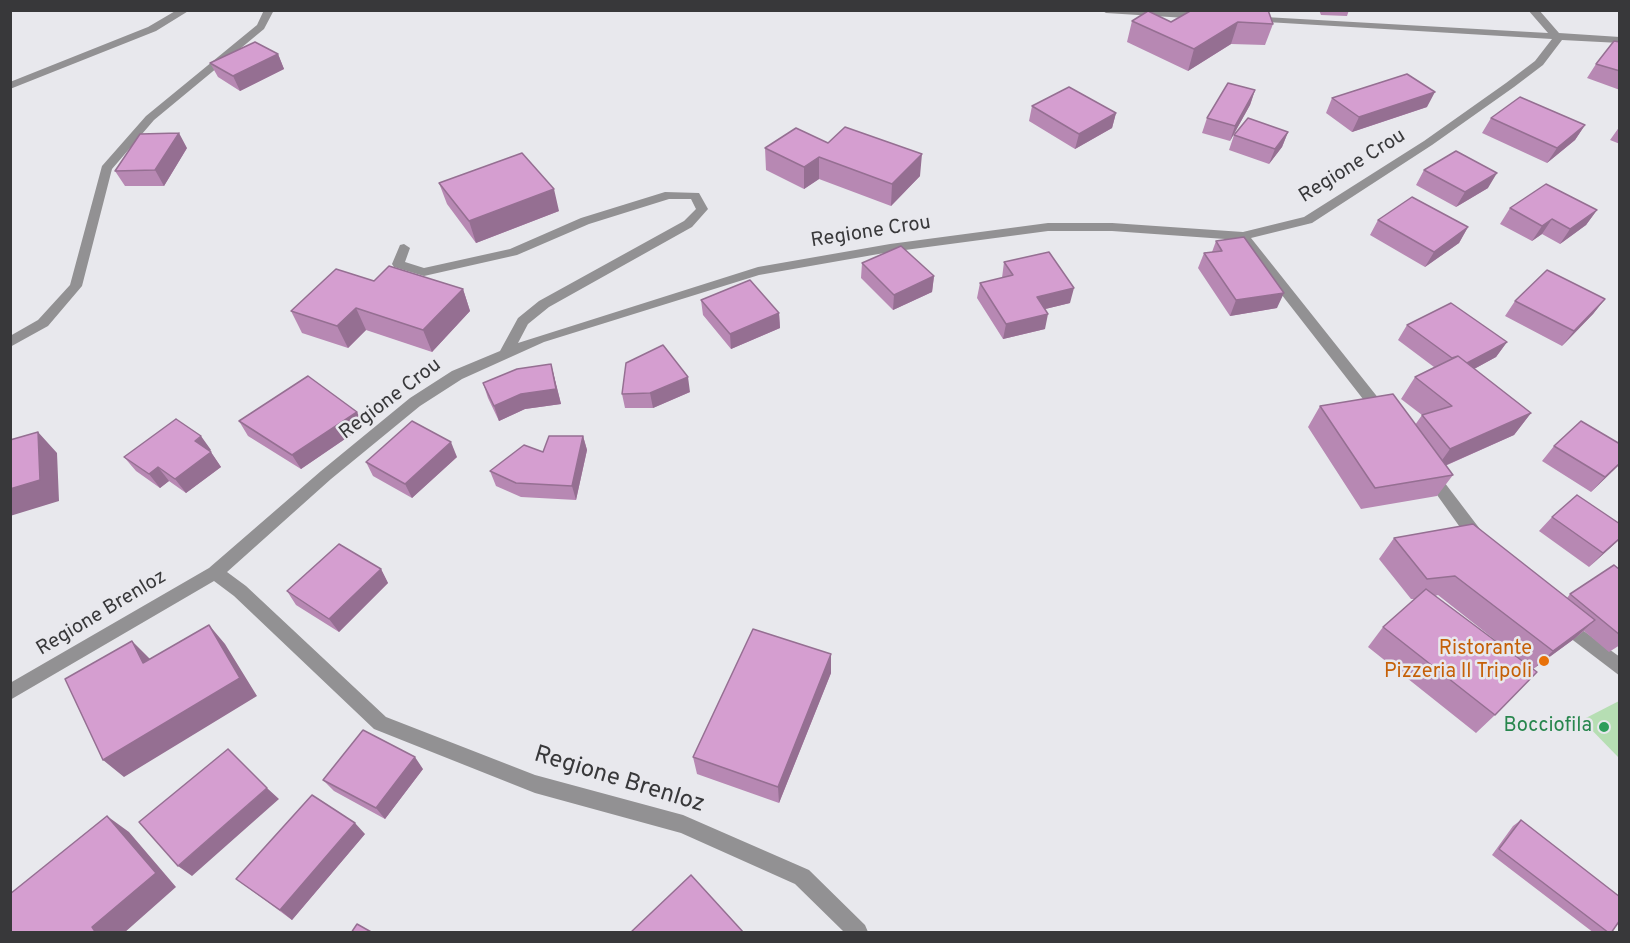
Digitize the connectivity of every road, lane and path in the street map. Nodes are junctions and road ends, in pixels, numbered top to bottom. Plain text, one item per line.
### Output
1 (185, 10) edge
2 (269, 10) edge
3 (1106, 10) edge
4 (1533, 10) edge
5 (1217, 16) edge
6 (1240, 18) edge
7 (1558, 38) junction
8 (1620, 40) edge
9 (10, 86) edge
10 (1243, 236) junction
11 (404, 248) dead end
12 (10, 342) edge
13 (505, 354) junction
14 (1395, 429) edge
15 (1424, 465) edge
16 (1487, 553) edge
17 (215, 573) junction
18 (1547, 610) edge
19 (1620, 668) edge
20 (10, 692) edge
21 (858, 933) edge

1 - 9 street
2 - 12 street
3 - 5 street
4 - 7 street
6 - 7 street
7 - 8 street
7 - 10 street, Regione Crou
10 - 13 street, Regione Crou
10 - 14 street
11 - 13 street
13 - 17 street, Regione Crou
15 - 16 street
17 - 20 street, Regione Brenloz
17 - 21 street, Regione Brenloz
18 - 19 street

